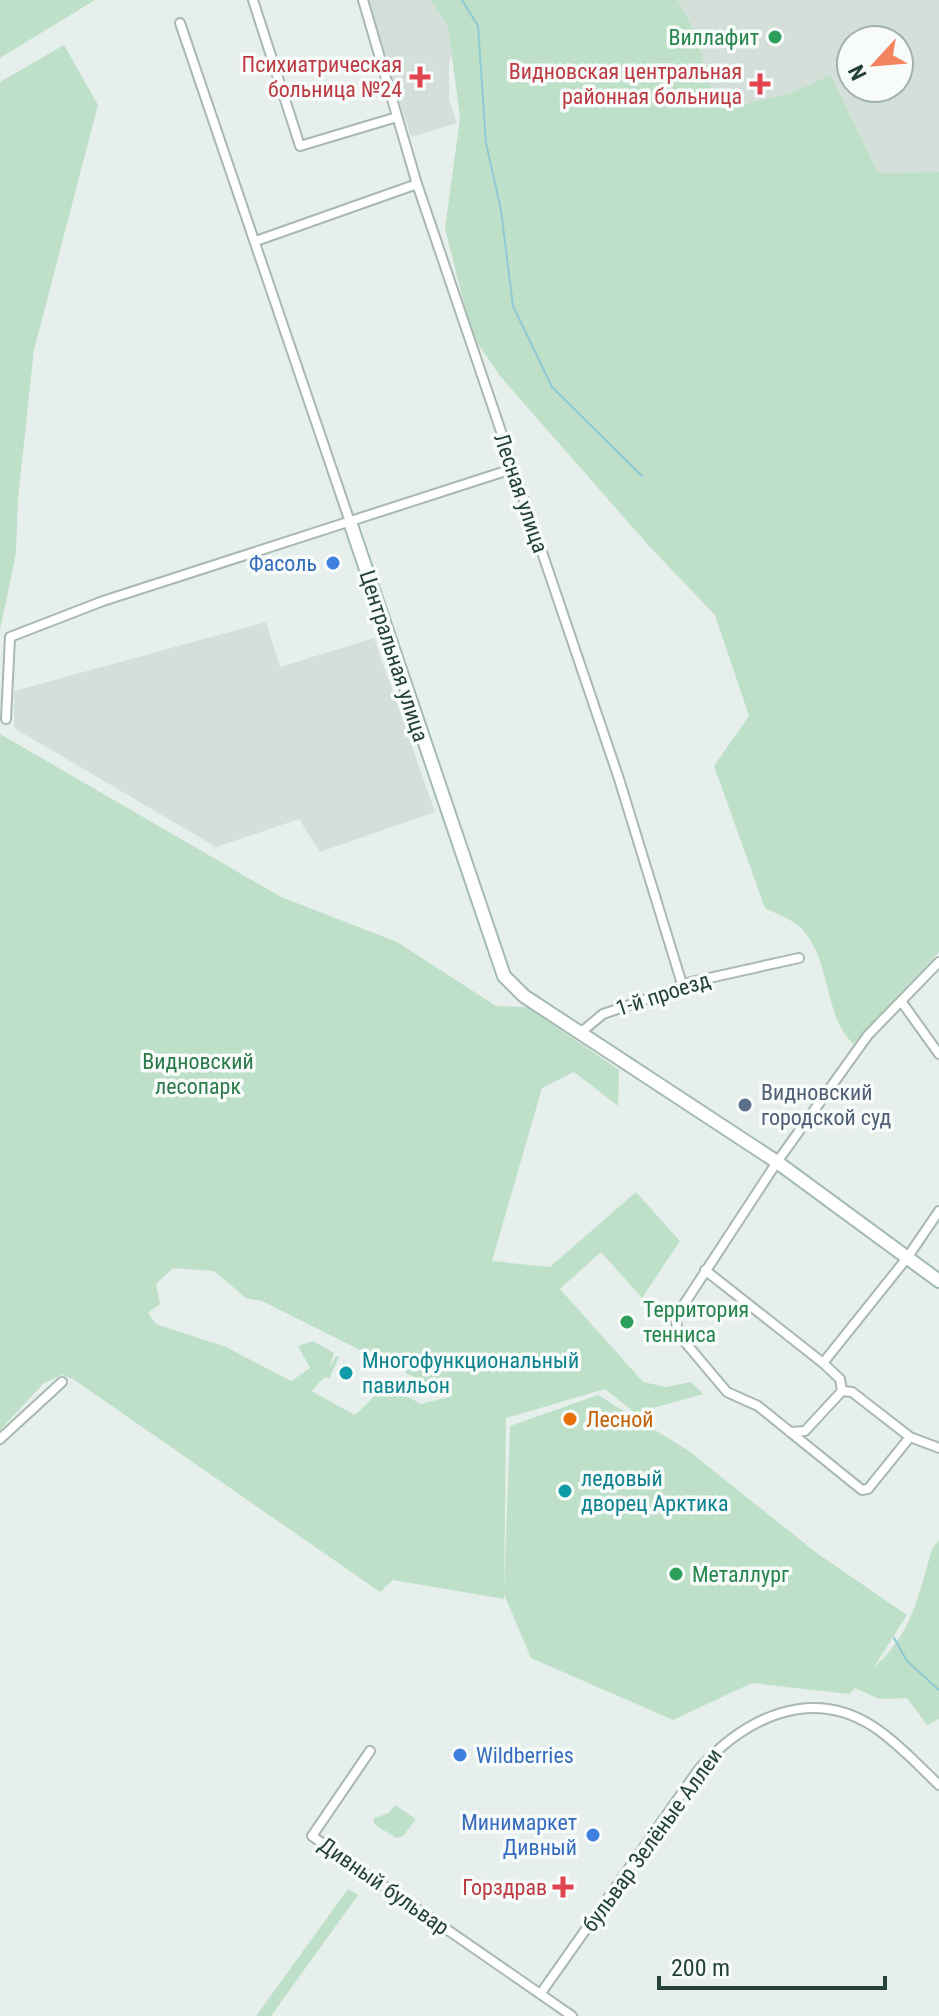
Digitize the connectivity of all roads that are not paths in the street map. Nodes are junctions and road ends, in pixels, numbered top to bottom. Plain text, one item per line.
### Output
1 (253, 0) edge
2 (363, 0) edge
3 (180, 23) dead end
4 (397, 117) junction
5 (417, 184) junction
6 (256, 241) junction
7 (512, 469) junction
8 (350, 522) junction
9 (6, 719) dead end
10 (799, 958) dead end
11 (939, 962) edge
12 (682, 984) junction
13 (901, 1001) junction
14 (580, 1033) junction
15 (939, 1054) edge
16 (777, 1162) junction
17 (939, 1211) edge
18 (907, 1258) junction
19 (705, 1270) junction
20 (939, 1281) edge
21 (823, 1363) junction
22 (62, 1382) dead end
23 (842, 1391) junction
24 (790, 1432) junction
25 (910, 1437) junction
26 (0, 1439) edge
27 (939, 1448) edge
28 (370, 1751) dead end
29 (939, 1785) edge
30 (541, 1993) junction
31 (572, 2016) edge

1 - 4 street
2 - 4 street, Лесная улица
3 - 6 street, Центральная улица
4 - 5 street, Лесная улица
5 - 6 street
5 - 7 street, Лесная улица
6 - 8 street, Центральная улица
7 - 8 street
7 - 12 street, Лесная улица
8 - 9 street
8 - 14 street, Центральная улица
10 - 12 street, 1-й проезд
11 - 13 street
12 - 14 street, 1-й проезд
13 - 15 street
13 - 16 street
14 - 16 street, Центральная улица
16 - 18 street, Центральная улица
16 - 19 street
17 - 18 street
18 - 20 street, Центральная улица
18 - 21 street
19 - 21 street
19 - 24 street
21 - 23 street
22 - 26 street
23 - 24 street
23 - 25 street
24 - 25 street
25 - 27 street
28 - 30 street, Дивный бульвар
29 - 30 street, бульвар Зелёные Аллеи
30 - 31 street

